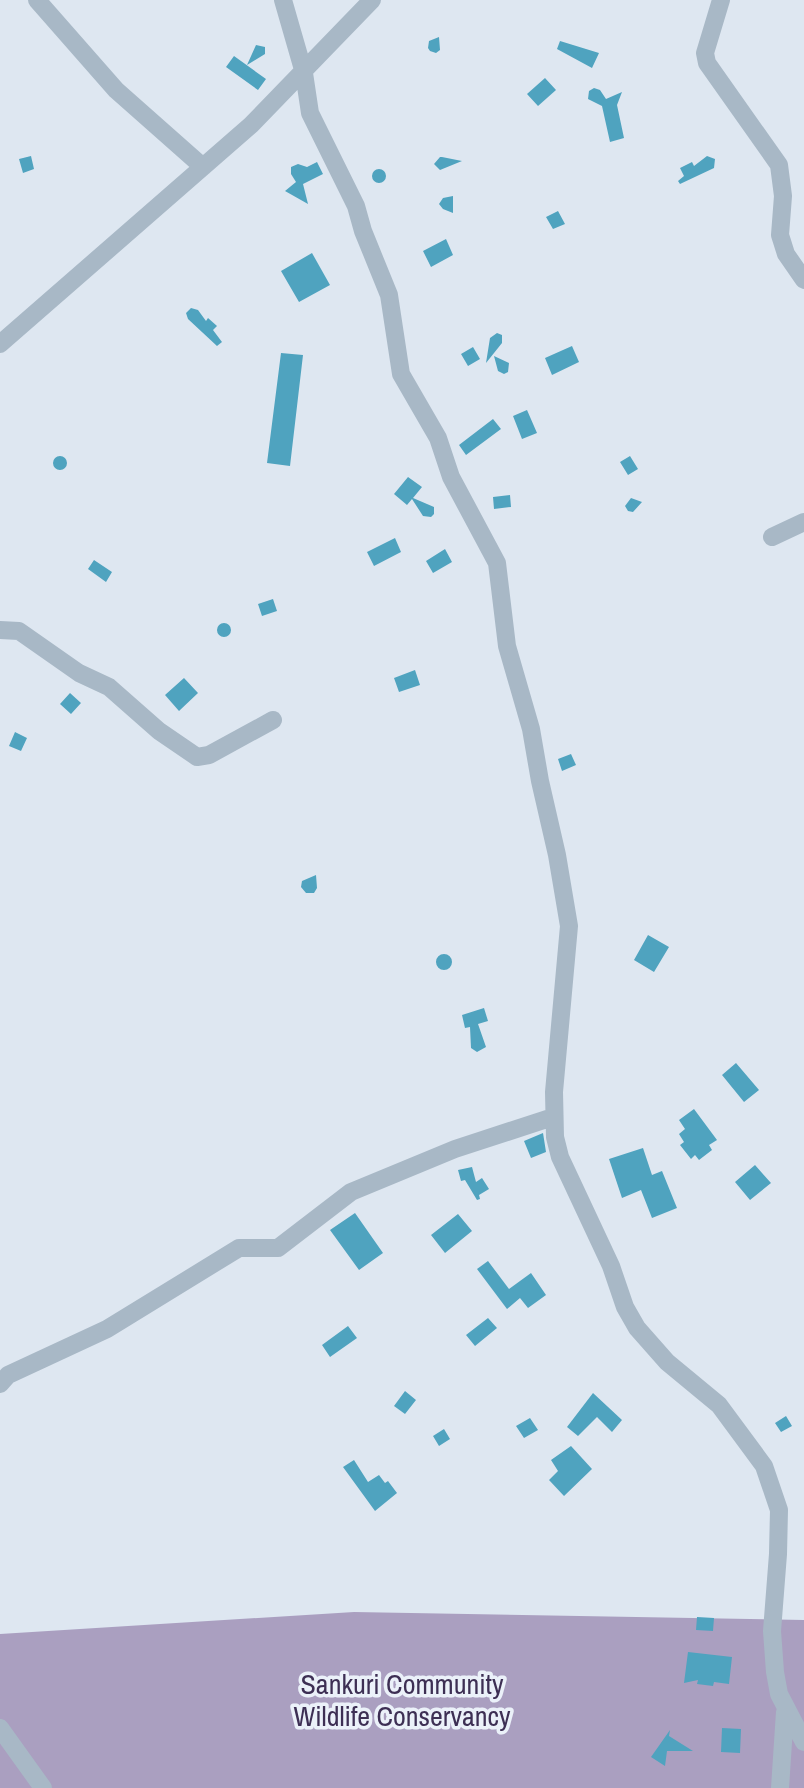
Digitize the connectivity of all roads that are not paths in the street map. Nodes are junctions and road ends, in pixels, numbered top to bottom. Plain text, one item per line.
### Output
1 (37, 0) edge
2 (283, 0) edge
3 (372, 0) edge
4 (721, 0) edge
5 (304, 73) junction
6 (203, 167) junction
7 (804, 280) edge
8 (3, 334) edge
9 (804, 522) edge
10 (772, 537) dead end
11 (0, 630) edge
12 (273, 720) dead end
13 (553, 1117) junction
14 (0, 1384) edge
15 (786, 1709) junction
16 (0, 1728) edge
17 (804, 1742) edge
18 (43, 1788) edge
19 (780, 1788) edge

1 - 6 street
2 - 5 street
3 - 5 street
4 - 7 street
5 - 6 street
5 - 13 street
6 - 8 street
9 - 10 street
11 - 12 street
13 - 14 street
13 - 15 street
15 - 17 street
15 - 19 street
16 - 18 street

